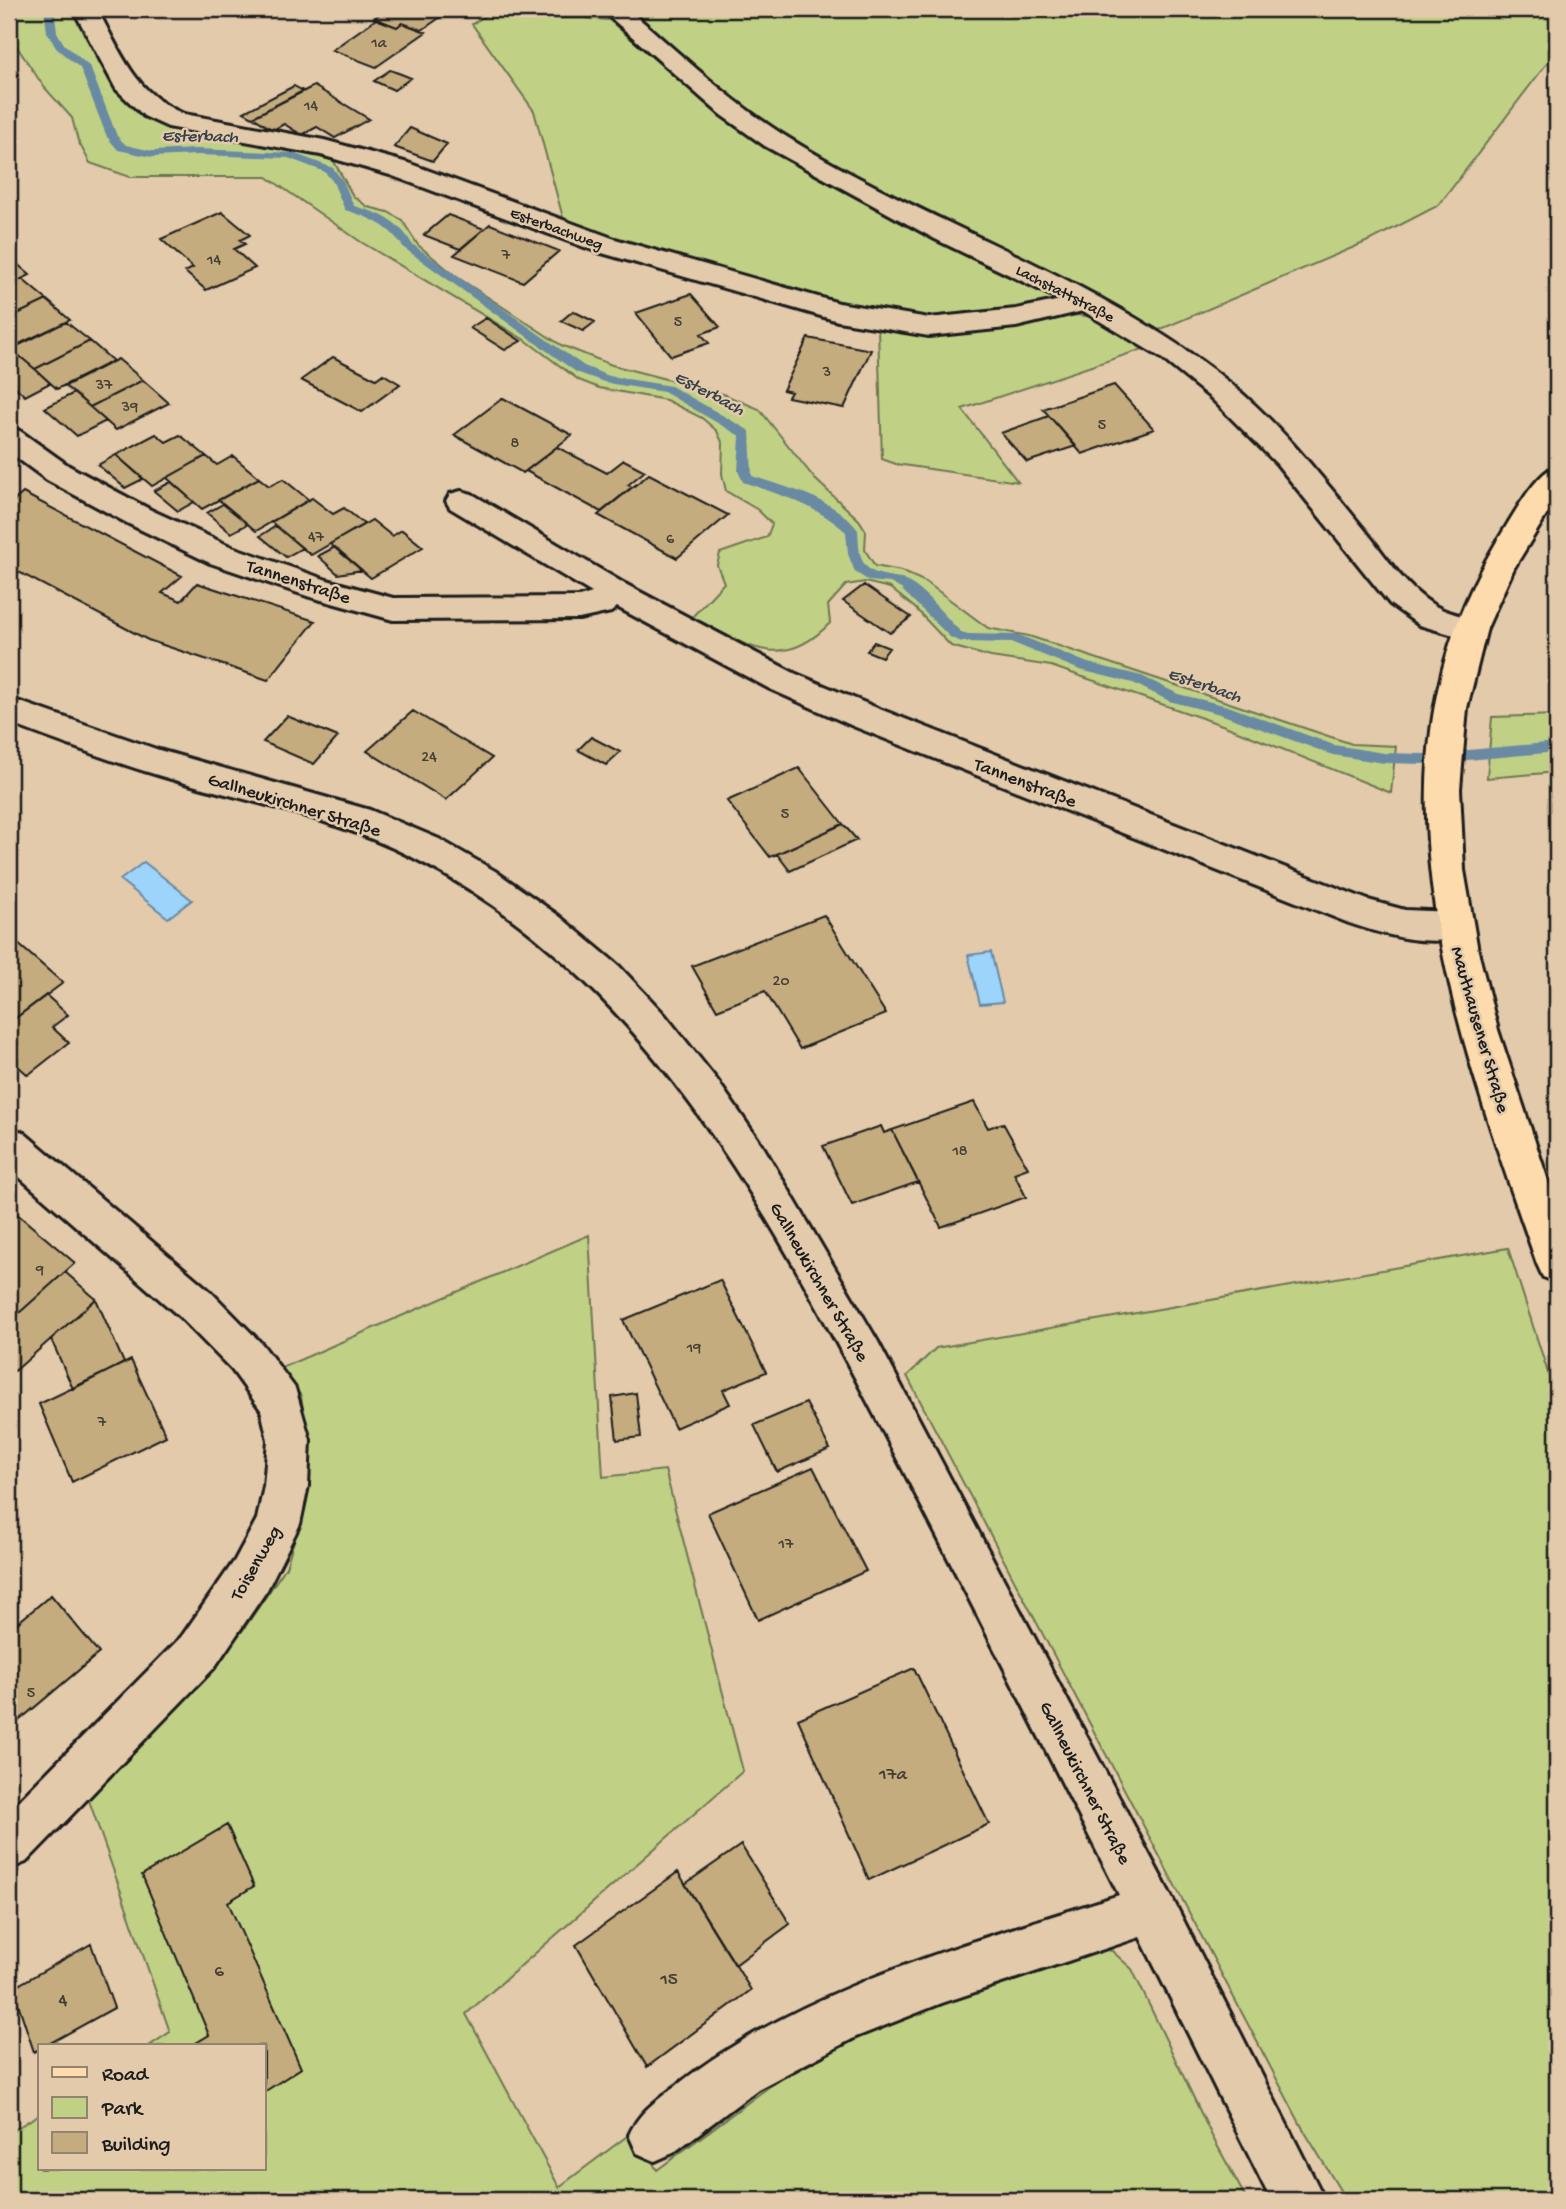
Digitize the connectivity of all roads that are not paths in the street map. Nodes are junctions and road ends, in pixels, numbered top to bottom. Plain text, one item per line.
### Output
1 (85, 9) edge
2 (522, 9) edge
3 (591, 9) edge
4 (614, 9) edge
5 (1086, 301) junction
6 (9, 438) edge
7 (1557, 476) edge
8 (461, 501) dead end
9 (614, 592) junction
10 (1471, 629) junction
11 (9, 710) edge
12 (1453, 926) junction
13 (9, 1144) edge
14 (1557, 1264) edge
15 (9, 1845) edge
16 (1152, 1909) junction
17 (655, 2135) dead end
18 (1299, 2200) edge

1 - 5 street, Esterbachweg
2 - 3 street
4 - 5 street, Lachstattstraße
5 - 10 street, Lachstattstraße
6 - 9 street, Tannenstraße
7 - 10 main road, Mauthausener Straße
8 - 9 street, Tannenstraße
9 - 12 street, Tannenstraße
10 - 12 main road, Mauthausener Straße
11 - 16 street, Gallneukirchner Straße
12 - 14 main road, Mauthausener Straße
13 - 15 street, Toisenweg
16 - 17 street
16 - 18 street, Gallneukirchner Straße

